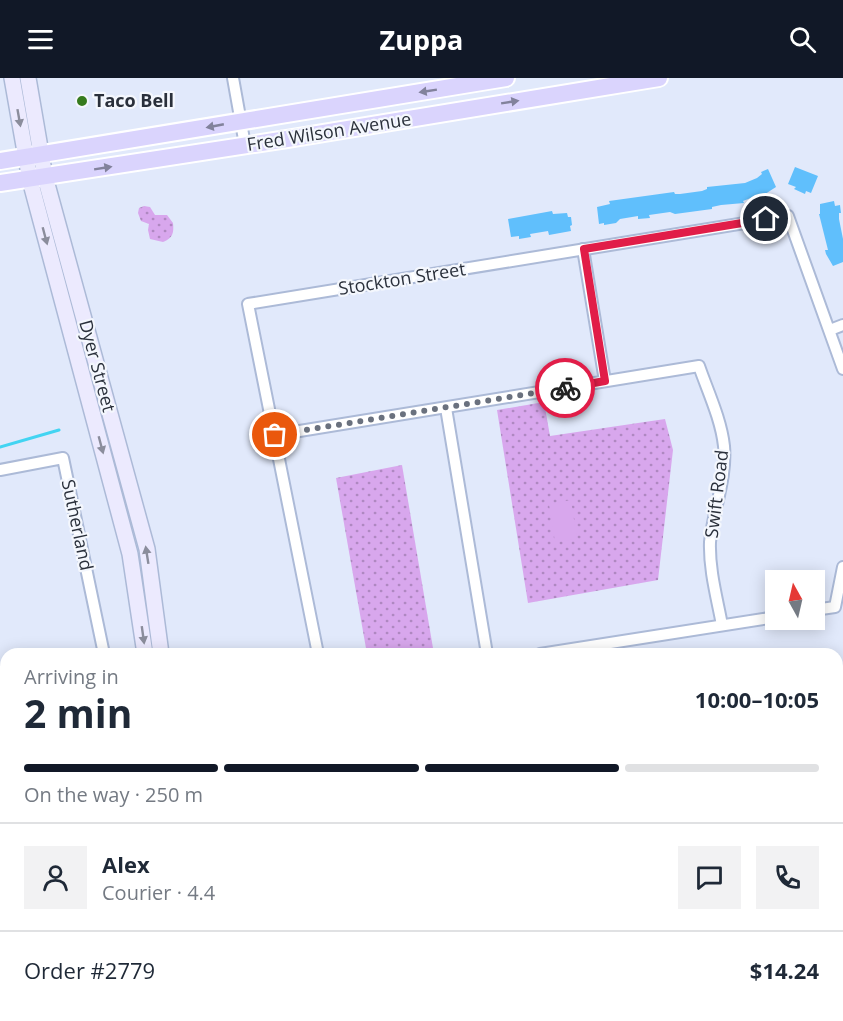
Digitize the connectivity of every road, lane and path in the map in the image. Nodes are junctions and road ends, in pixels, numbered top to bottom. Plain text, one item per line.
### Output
1 (12, 78) edge
2 (28, 78) edge
3 (233, 78) edge
4 (506, 78) edge
5 (657, 78) edge
6 (240, 121) junction
7 (245, 145) junction
8 (33, 156) junction
9 (0, 161) edge
10 (38, 178) junction
11 (0, 183) edge
12 (584, 249) junction
13 (843, 325) edge
14 (830, 330) junction
15 (843, 369) edge
16 (605, 381) junction
17 (446, 408) junction
18 (275, 435) junction
19 (0, 470) edge
20 (843, 567) edge
21 (825, 608) edge
22 (765, 619) edge
23 (722, 625) junction
24 (103, 648) edge
25 (145, 648) edge
26 (160, 648) edge
27 (317, 648) edge
28 (486, 648) edge
29 (578, 648) edge

1 -> 8 main road, Dyer Street
2 - 8 main road, Dyer Street
3 - 6 street
4 -> 6 main road, Fred Wilson Avenue
7 -> 5 main road, Fred Wilson Avenue
6 - 7 street
6 -> 8 main road, Fred Wilson Avenue
10 -> 7 main road, Fred Wilson Avenue
8 - 9 main road, Fred Wilson Avenue
8 - 10 main road, Dyer Street
10 - 11 main road, Fred Wilson Avenue
10 -> 25 main road, Dyer Street
26 -> 10 main road, Dyer Street
12 - 14 street, Stockton Street
12 - 16 street
12 - 18 street, Stockton Street
13 - 14 street
14 - 15 street, Stockton Street
16 - 17 street
16 - 23 street, Swift Road
17 - 18 street
17 - 28 street
18 - 27 street, Stockton Street
19 - 24 street, Sutherland
20 - 21 street
22 - 23 street
23 - 29 street

